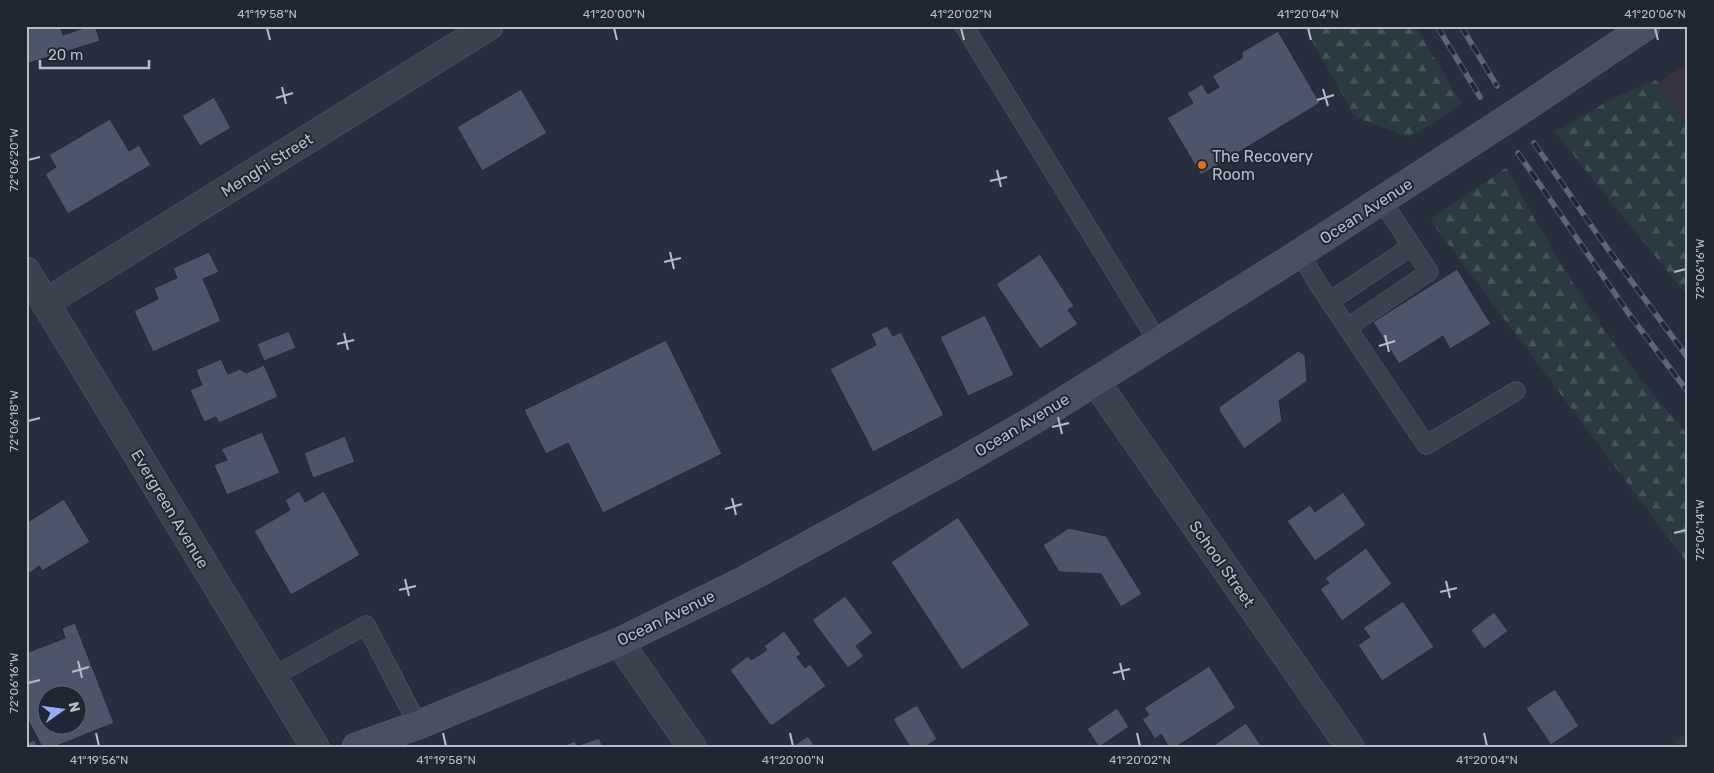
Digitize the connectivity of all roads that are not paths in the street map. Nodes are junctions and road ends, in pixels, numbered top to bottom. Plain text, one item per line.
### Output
1 (489, 26) edge
2 (964, 26) edge
3 (1646, 26) edge
4 (1382, 201) junction
5 (1412, 246) junction
6 (1300, 253) junction
7 (26, 271) edge
8 (1330, 301) junction
9 (45, 303) junction
10 (1348, 327) junction
11 (1158, 342) junction
12 (1095, 381) junction
13 (1516, 391) dead end
14 (619, 642) junction
15 (272, 677) junction
16 (418, 725) junction
17 (315, 747) edge
18 (356, 747) edge
19 (692, 747) edge
20 (1350, 747) edge

1 - 9 street, Menghi Street
2 - 11 lane
3 - 4 main road, Ocean Avenue, bridge
4 - 5 lane
4 - 6 main road, Ocean Avenue
5 - 8 lane
5 - 10 lane
6 - 8 lane
6 - 11 main road, Ocean Avenue
7 - 9 street, Evergreen Avenue
8 - 10 lane
9 - 15 street, Evergreen Avenue
10 - 13 lane
11 - 12 main road, Ocean Avenue
12 - 14 main road, Ocean Avenue
12 - 20 street, School Street
14 - 16 main road, Ocean Avenue
14 - 19 street
15 - 16 lane
15 - 17 street, Evergreen Avenue
16 - 18 main road, Ocean Avenue

